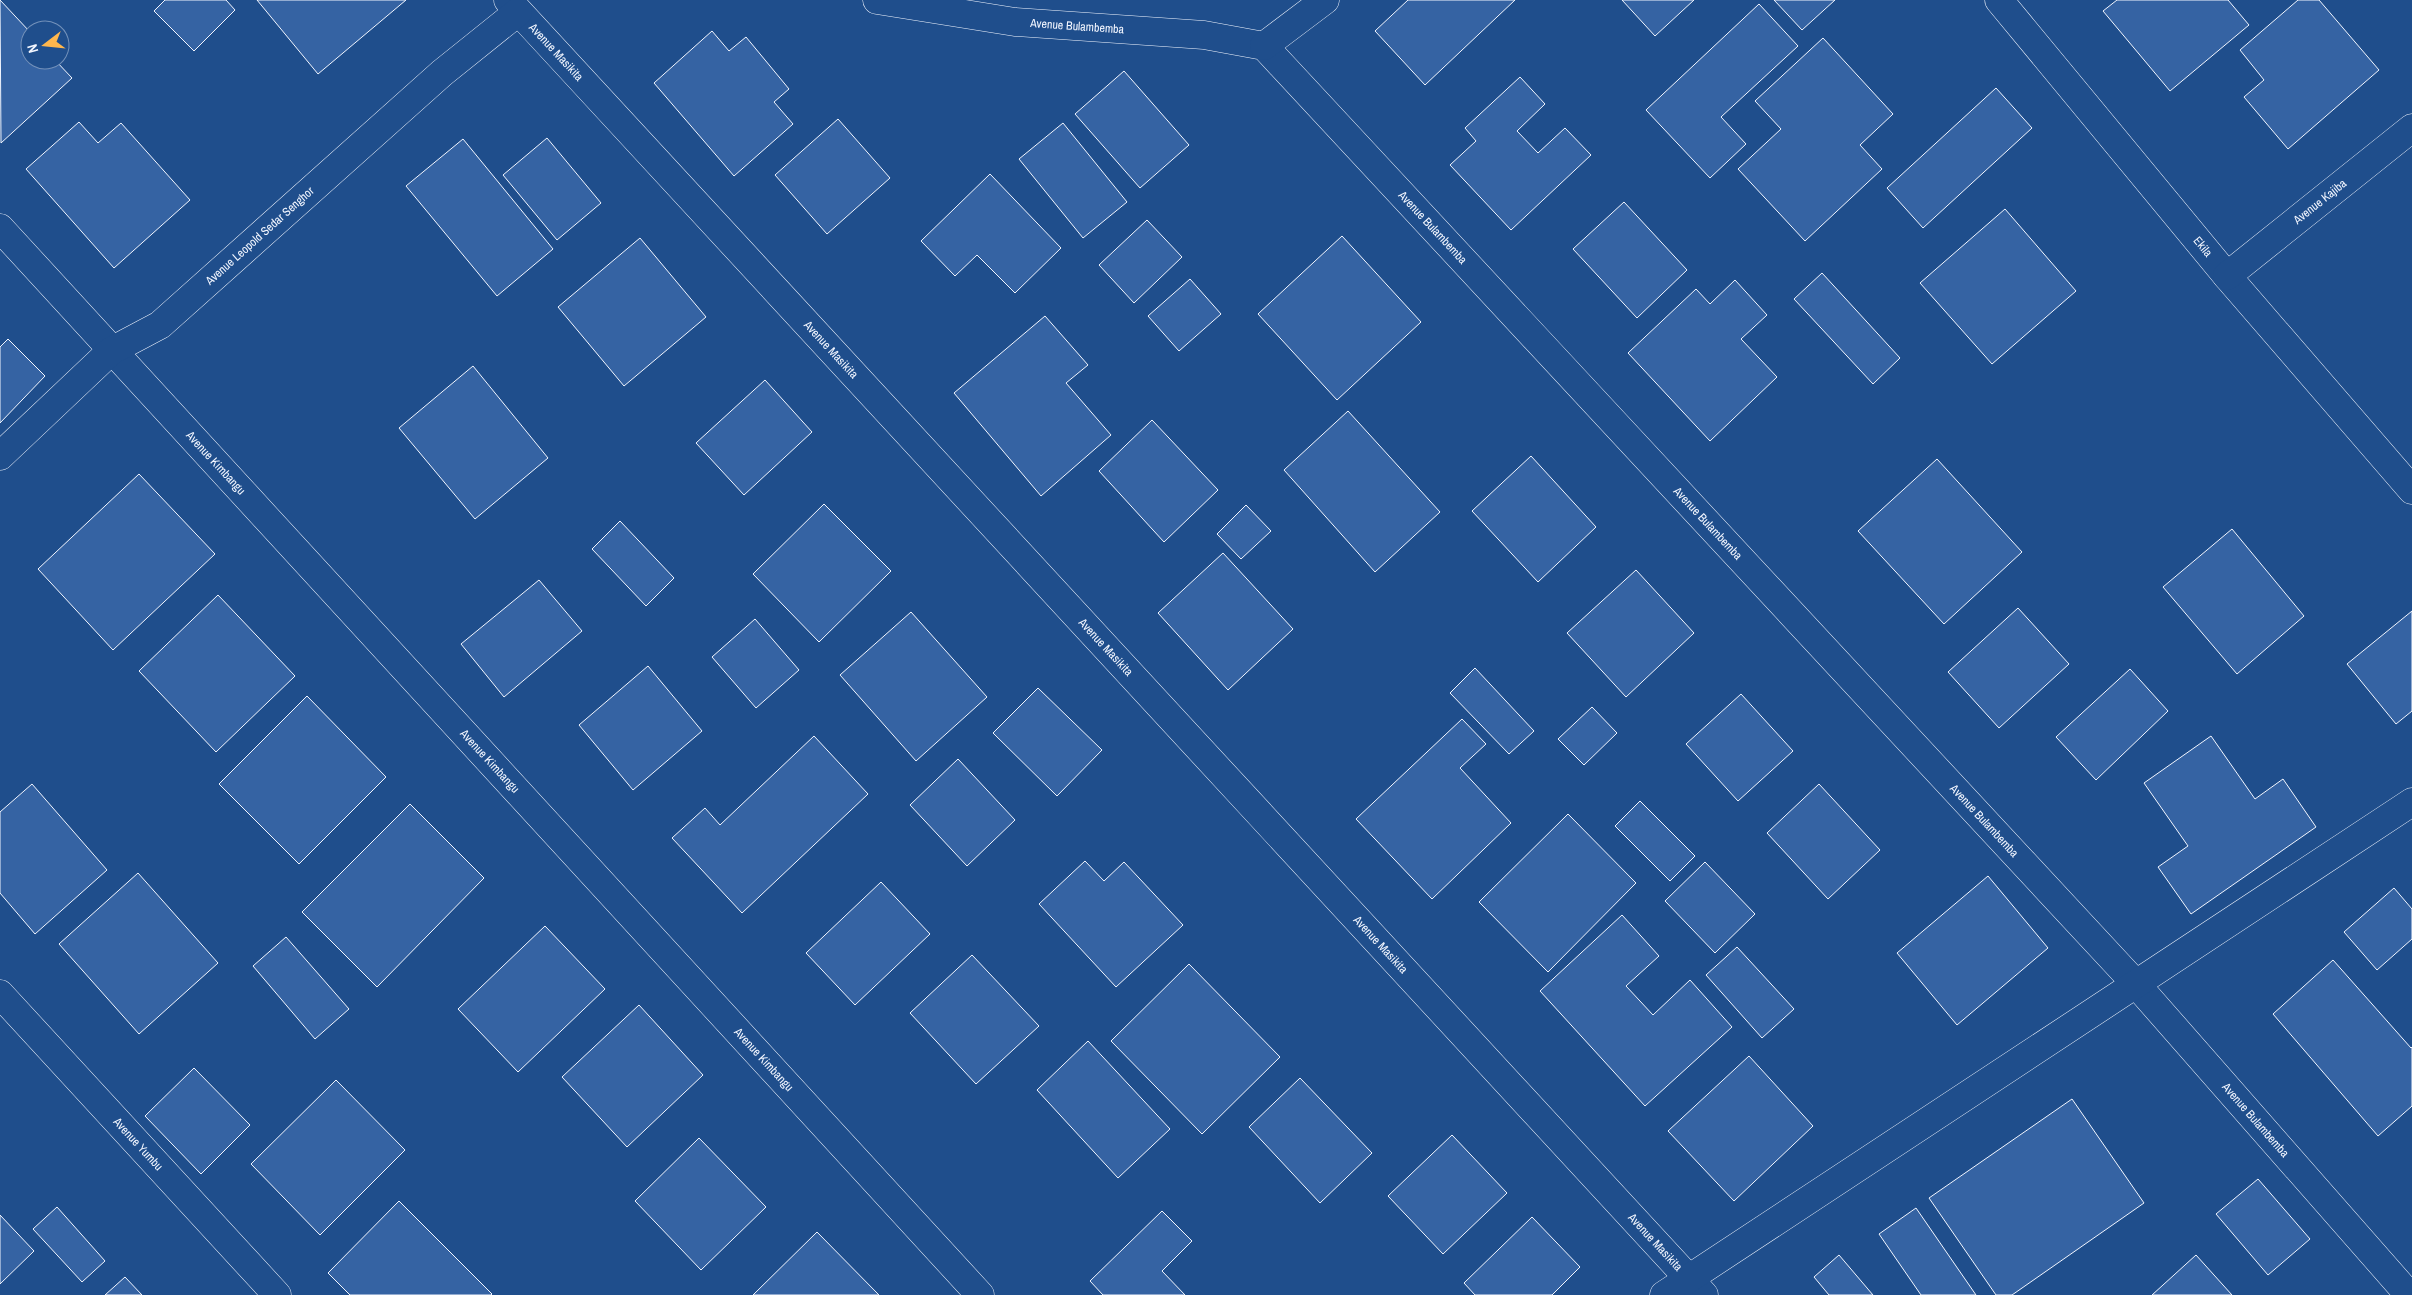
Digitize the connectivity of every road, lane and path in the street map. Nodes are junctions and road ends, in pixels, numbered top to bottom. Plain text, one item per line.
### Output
1 (877, 0) edge
2 (1326, 0) edge
3 (1999, 0) edge
4 (513, 6) edge
5 (1264, 46) junction
6 (2412, 128) edge
7 (0, 228) edge
8 (2228, 276) junction
9 (111, 351) junction
10 (0, 456) edge
11 (2412, 490) edge
12 (2412, 802) edge
13 (2136, 984) junction
14 (0, 994) edge
15 (1697, 1287) edge
16 (277, 1295) edge
17 (980, 1295) edge
18 (1664, 1295) edge
19 (2409, 1295) edge

1 - 5 street, Avenue Bulambemba
2 - 5 street
3 - 8 street, Ekila
4 - 9 street, Avenue Leopold Sedar Senghor
4 - 15 street, Avenue Masikita
5 - 13 street, Avenue Bulambemba
6 - 8 street, Avenue Kajiba
7 - 9 street, Avenue Kimbangu
8 - 11 street, Ekila
9 - 10 street, Avenue Leopold Sedar Senghor
9 - 17 street, Avenue Kimbangu
12 - 13 street
13 - 15 street
13 - 19 street, Avenue Bulambemba
14 - 16 street, Avenue Yumbu
15 - 18 street

